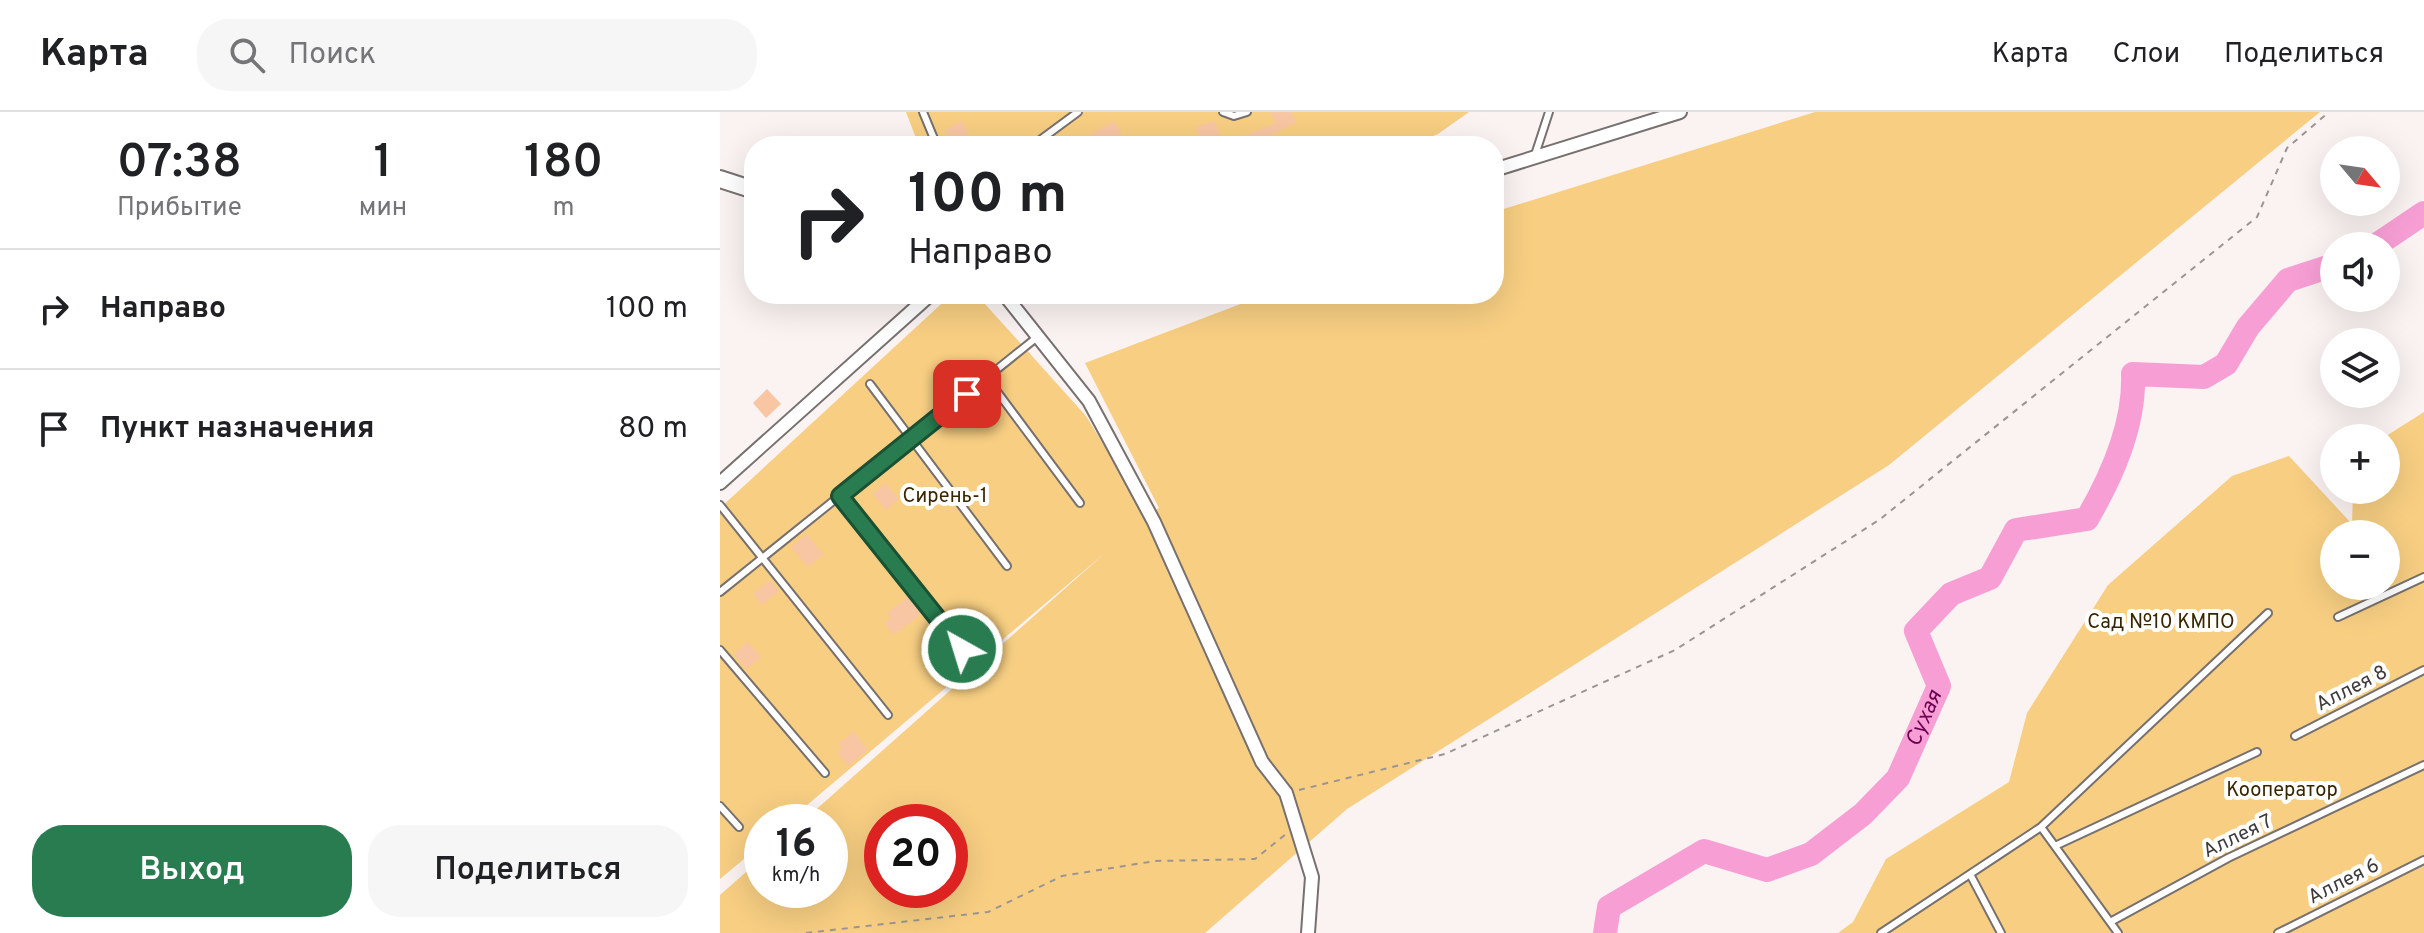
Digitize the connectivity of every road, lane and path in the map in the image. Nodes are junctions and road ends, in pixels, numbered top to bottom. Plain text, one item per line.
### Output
1 (923, 112) edge
2 (1057, 112) edge
3 (1078, 112) edge
4 (1223, 112) edge
5 (1247, 112) edge
6 (1549, 112) edge
7 (1680, 112) edge
8 (2329, 112) edge
9 (1061, 122) junction
10 (933, 136) edge
11 (1044, 136) edge
12 (1534, 158) junction
13 (1504, 167) edge
14 (720, 179) edge
15 (744, 187) edge
16 (920, 304) edge
17 (1011, 304) edge
18 (1036, 338) junction
19 (987, 378) junction
20 (870, 384) dead end
21 (910, 440) junction
22 (720, 483) edge
23 (840, 496) junction
24 (1080, 503) dead end
25 (720, 505) edge
26 (763, 558) junction
27 (1007, 566) dead end
28 (2424, 577) edge
29 (720, 592) edge
30 (2268, 613) dead end
31 (2338, 617) dead end
32 (962, 649) dead end
33 (720, 650) edge
34 (2424, 670) edge
35 (888, 715) dead end
36 (2295, 736) dead end
37 (2257, 752) dead end
38 (2424, 765) edge
39 (825, 773) dead end
40 (1286, 793) junction
41 (720, 806) edge
42 (1296, 825) junction
43 (739, 827) dead end
44 (2041, 827) junction
45 (2055, 846) junction
46 (2424, 860) edge
47 (1971, 876) junction
48 (2112, 921) junction
49 (806, 933) edge
50 (1308, 933) edge
51 (1881, 933) edge
52 (2001, 933) edge
53 (2118, 933) edge
54 (2278, 933) edge

1 - 10 lane
2 - 9 lane
3 - 9 lane
4 - 5 lane
6 - 12 lane
7 - 12 street
8 - 40 path
9 - 11 lane
12 - 13 street
14 - 15 street
16 - 22 street
17 - 18 street
18 - 19 lane
18 - 40 street
19 - 21 lane
19 - 24 lane
20 - 21 lane
21 - 23 lane
21 - 27 lane
23 - 26 lane
23 - 32 lane
25 - 26 lane
26 - 29 lane
26 - 35 lane
28 - 31 lane
30 - 44 lane
33 - 39 lane
34 - 36 lane, Аллея 8
37 - 45 lane
38 - 48 lane, Аллея 7
40 - 42 street
41 - 43 lane
42 - 49 path
42 - 50 street
44 - 45 lane
44 - 47 lane
45 - 48 lane
46 - 54 lane, Аллея 6
47 - 51 lane
47 - 52 lane
48 - 53 lane

